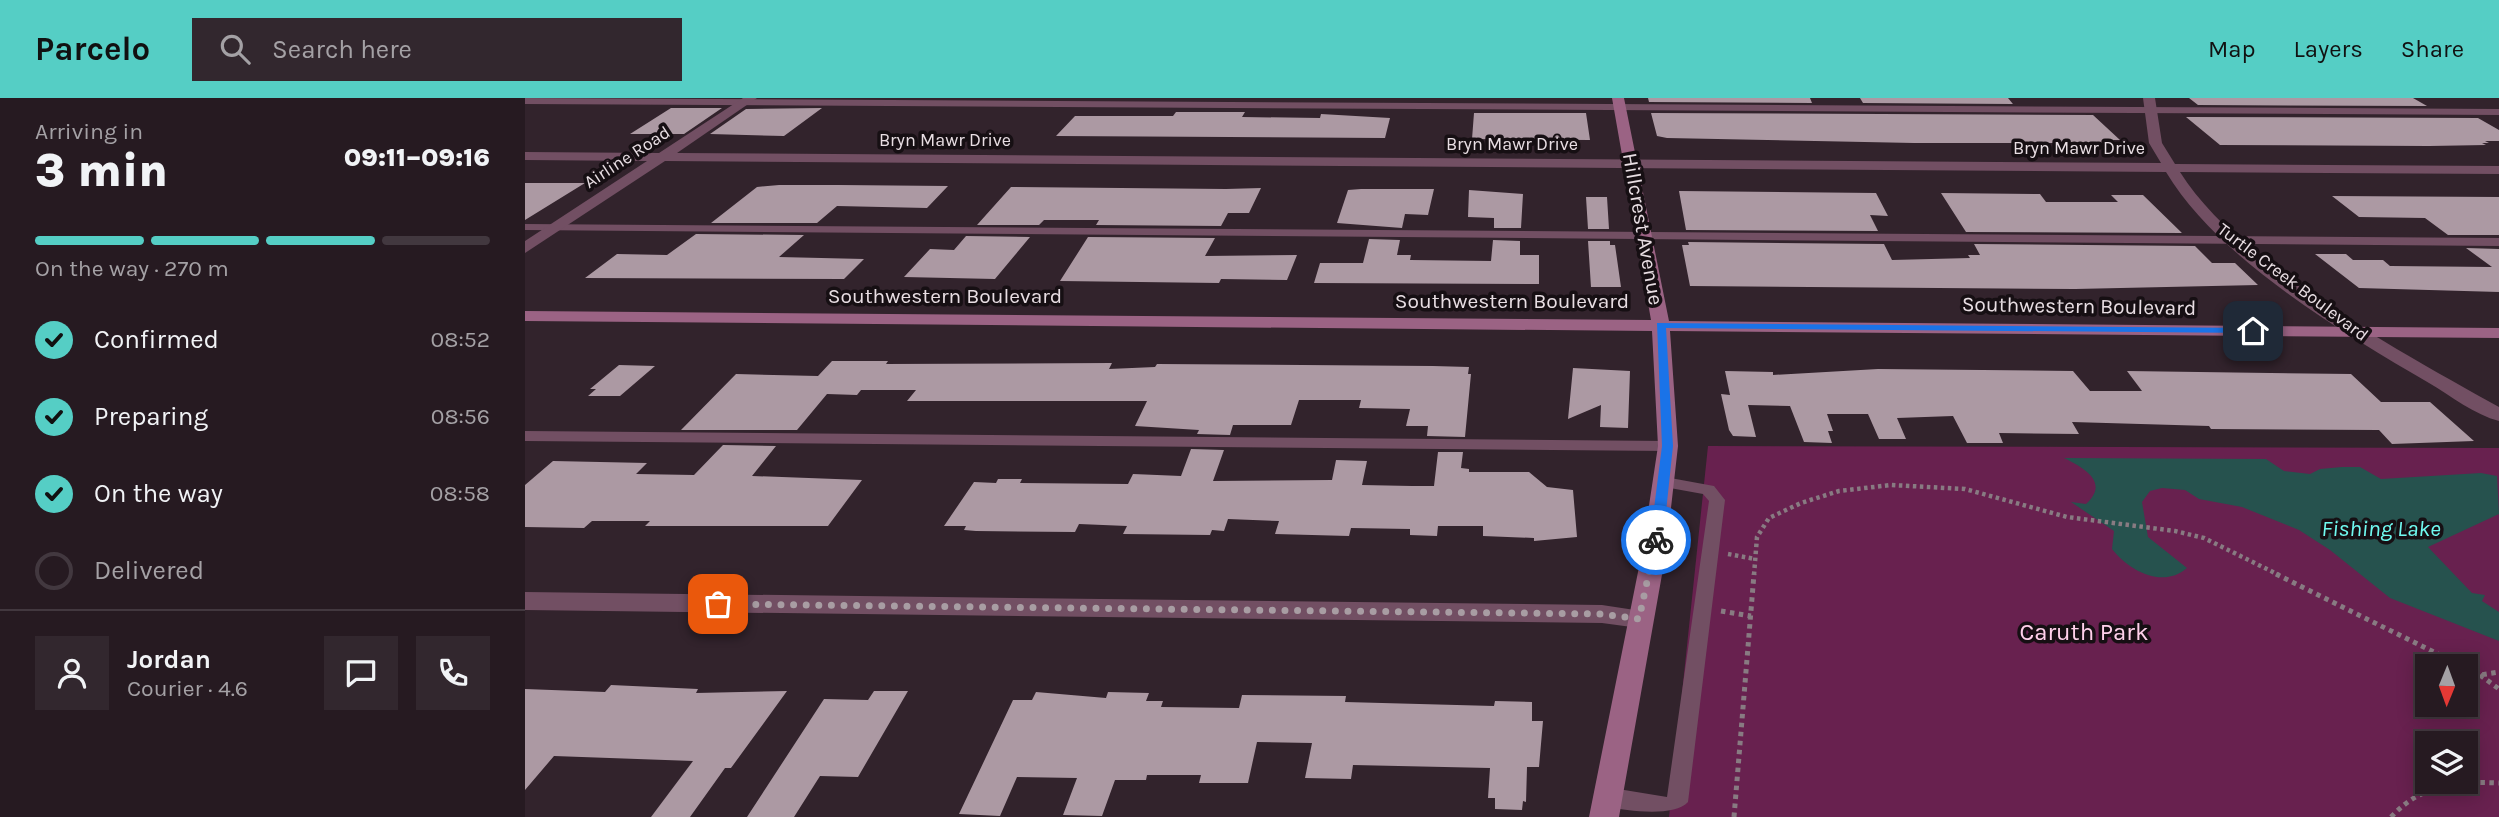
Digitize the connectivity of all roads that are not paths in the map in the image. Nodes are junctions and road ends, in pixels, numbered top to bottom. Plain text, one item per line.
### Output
1 (748, 100) edge
2 (525, 101) edge
3 (1619, 102) edge
4 (2148, 104) edge
5 (2499, 112) edge
6 (525, 156) edge
7 (663, 157) junction
8 (1632, 164) junction
9 (2169, 167) junction
10 (2499, 170) edge
11 (525, 227) edge
12 (556, 227) junction
13 (1646, 236) junction
14 (2234, 240) junction
15 (2499, 242) edge
16 (525, 248) edge
17 (525, 316) edge
18 (1661, 325) junction
19 (2354, 331) junction
20 (2499, 333) edge
21 (2499, 415) edge
22 (525, 436) edge
23 (1668, 446) junction
24 (1665, 482) junction
25 (525, 601) edge
26 (1639, 619) junction
27 (1605, 807) edge

1 - 2 lane
1 - 3 lane
1 - 7 street, Airline Road
3 - 4 lane
3 - 8 street, Hillcrest Avenue
4 - 5 lane
4 - 9 street, Turtle Creek Boulevard
6 - 7 street, Bryn Mawr Drive
7 - 8 street, Bryn Mawr Drive
7 - 12 street, Airline Road
8 - 9 street, Bryn Mawr Drive
8 - 13 street, Hillcrest Avenue
9 - 10 street, Bryn Mawr Drive
9 - 14 street, Turtle Creek Boulevard
11 - 12 lane
12 - 13 lane
12 - 16 street, Airline Road
13 - 14 lane
13 - 18 street, Hillcrest Avenue
14 - 15 lane
14 - 19 street, Turtle Creek Boulevard
17 - 18 street, Southwestern Boulevard
18 - 19 street, Southwestern Boulevard
18 - 23 street, Hillcrest Avenue
19 - 20 street, Southwestern Boulevard
19 - 21 street, Turtle Creek Boulevard
22 - 23 lane
23 - 24 street, Hillcrest Avenue
24 - 26 street, Hillcrest Avenue
24 - 27 lane
25 - 26 street
26 - 27 street, Hillcrest Avenue

